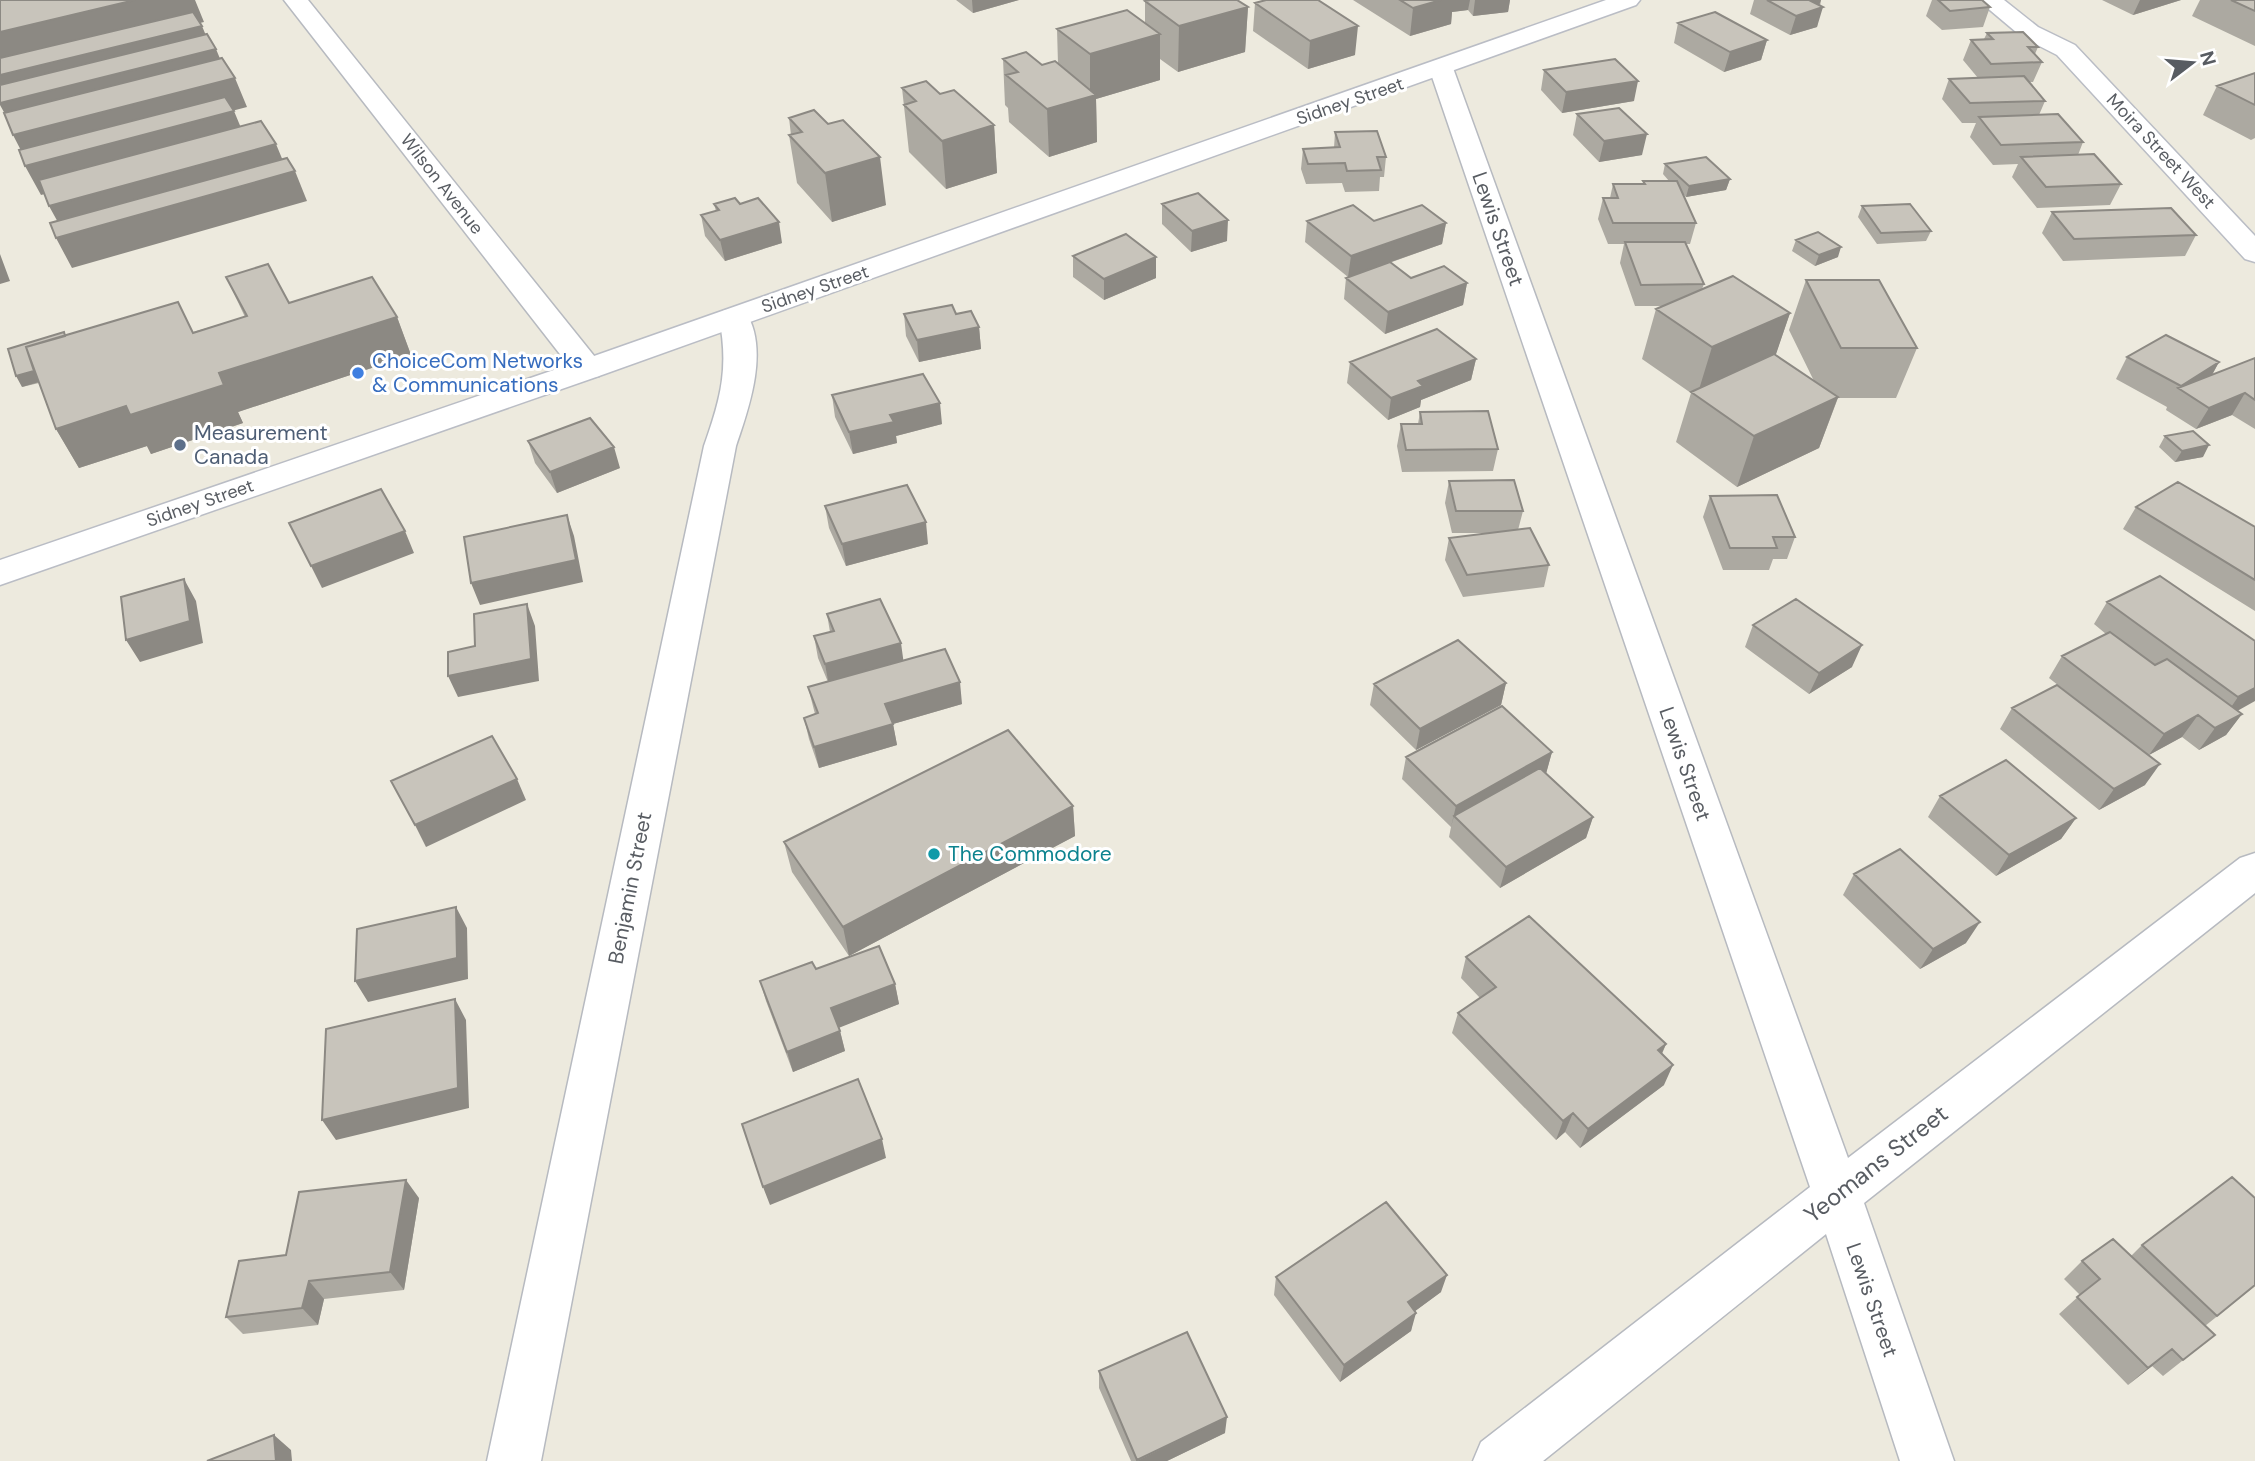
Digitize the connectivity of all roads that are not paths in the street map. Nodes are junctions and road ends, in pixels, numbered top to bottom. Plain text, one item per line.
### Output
1 (296, 0) edge
2 (1628, 0) edge
3 (1990, 0) edge
4 (2046, 15) dead end
5 (2066, 50) junction
6 (1441, 68) junction
7 (2255, 253) edge
8 (733, 317) junction
9 (588, 369) junction
10 (0, 573) edge
11 (2255, 870) edge
12 (1837, 1195) junction
13 (514, 1461) edge
14 (1500, 1461) edge
15 (1927, 1461) edge

1 - 9 street, Wilson Avenue
2 - 6 street, Sidney Street
3 - 5 street, Moira Street West
4 - 5 street, Moira Street West
5 - 7 street, Moira Street West
6 - 8 street, Sidney Street
6 - 12 street, Lewis Street
8 - 9 street, Sidney Street
8 - 13 street, Benjamin Street
9 - 10 street, Sidney Street
11 - 12 street, Yeomans Street
12 - 14 street, Yeomans Street
12 - 15 street, Lewis Street

